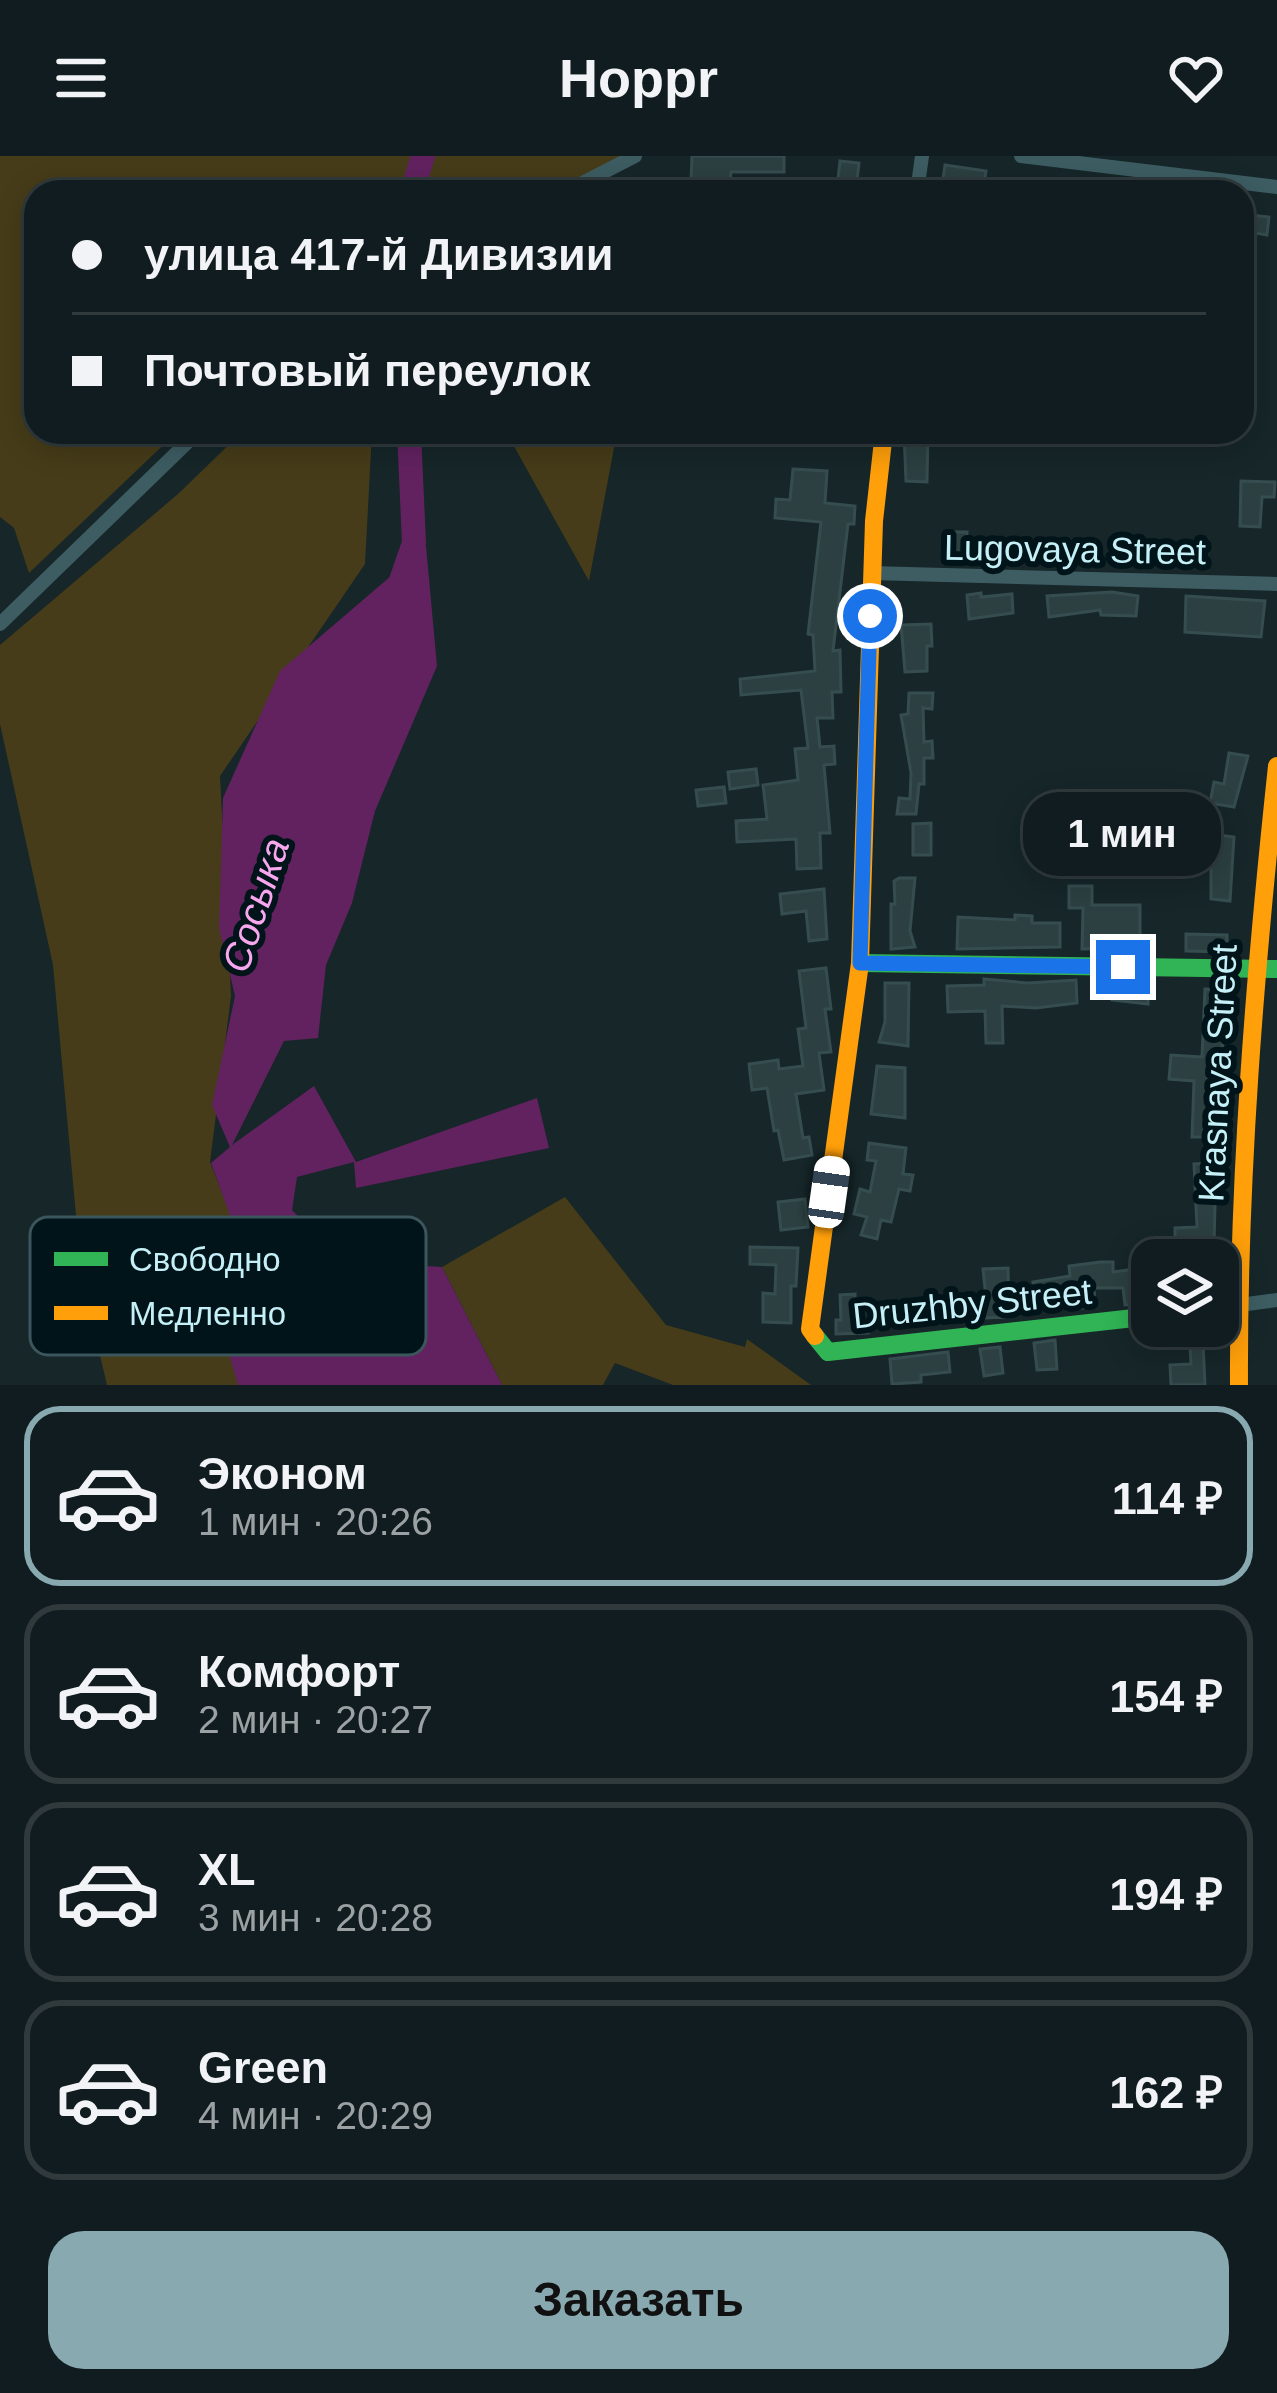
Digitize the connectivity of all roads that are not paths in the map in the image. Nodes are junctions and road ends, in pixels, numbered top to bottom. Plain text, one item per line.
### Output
1 (634, 156) edge
2 (1021, 156) edge
3 (588, 180) edge
4 (1219, 180) edge
5 (186, 444) edge
6 (883, 444) edge
7 (871, 573) junction
8 (1277, 584) edge
9 (0, 623) edge
10 (1277, 766) edge
11 (860, 963) junction
12 (1255, 969) junction
13 (1277, 969) edge
14 (1233, 1239) edge
15 (1277, 1300) edge
16 (1239, 1305) edge
17 (1131, 1318) edge
18 (1234, 1347) edge
19 (1239, 1385) edge

1 - 3 street
2 - 4 street
5 - 9 street
6 - 7 street
7 - 8 street, Lugovaya Street
7 - 11 street
10 - 12 street, Krasnaya Street
11 - 12 street
11 - 17 street, Druzhby Street
12 - 13 street
12 - 14 street, Krasnaya Street
15 - 16 street
18 - 19 street, Krasnaya Street

